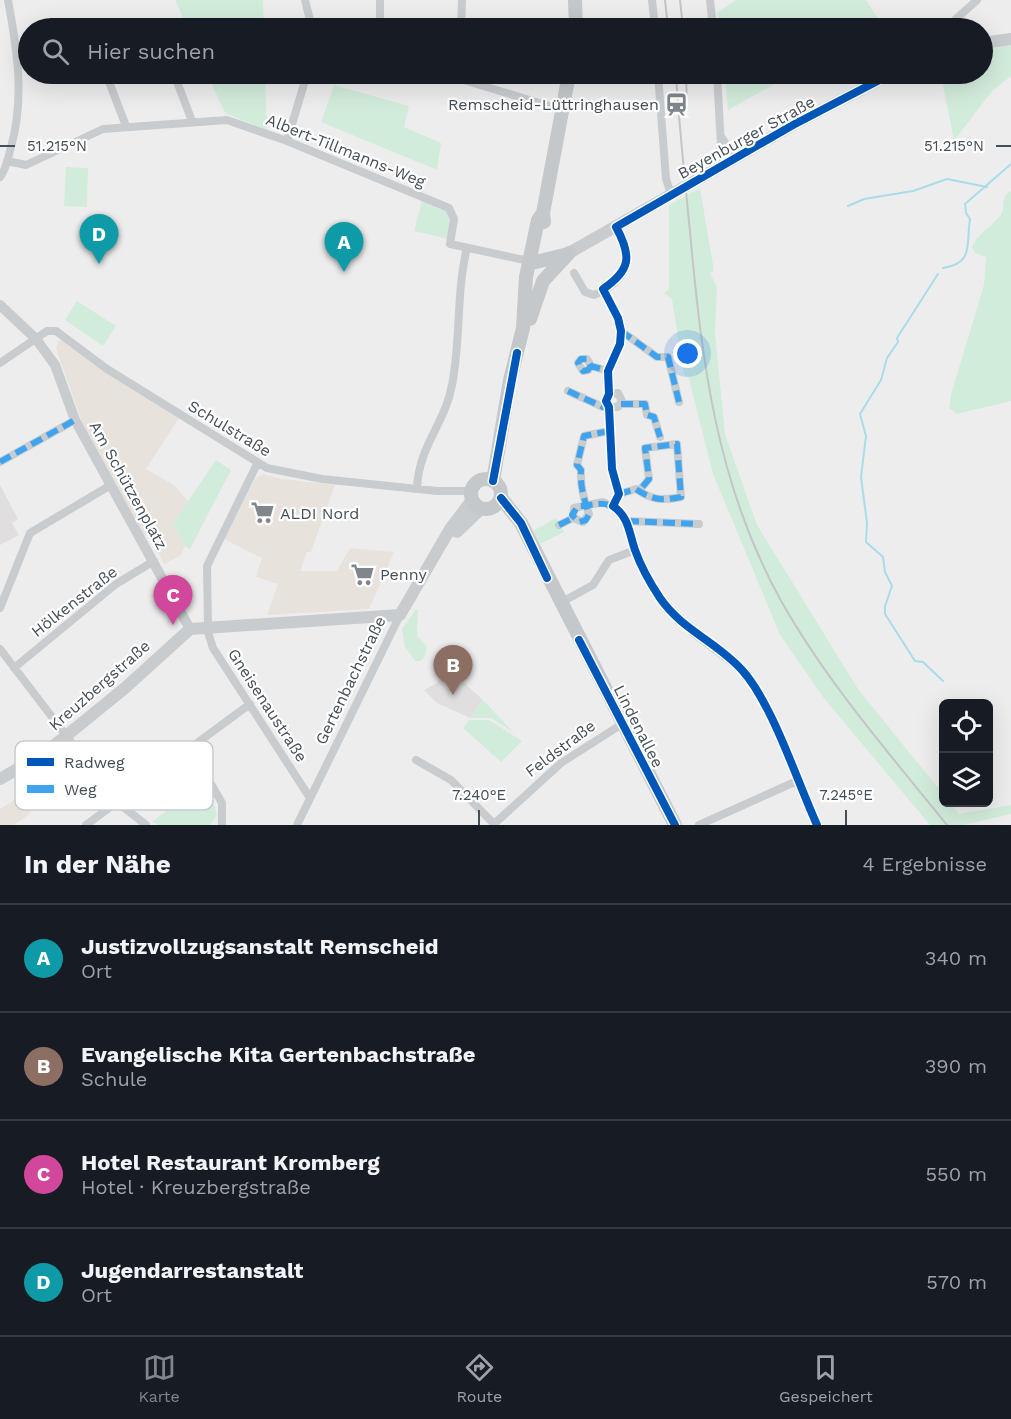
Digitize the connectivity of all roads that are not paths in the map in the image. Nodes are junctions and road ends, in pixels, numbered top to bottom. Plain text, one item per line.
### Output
1 (8, 0) edge
2 (305, 0) edge
3 (380, 0) edge
4 (462, 0) edge
5 (575, 0) edge
6 (652, 0) edge
7 (710, 0) edge
8 (977, 0) edge
9 (962, 13) junction
10 (310, 18) edge
11 (380, 18) edge
12 (461, 18) edge
13 (576, 18) edge
14 (653, 18) edge
15 (712, 18) edge
16 (957, 18) edge
17 (960, 18) edge
18 (1011, 39) edge
19 (993, 41) edge
20 (18, 84) edge
21 (18, 84) edge
22 (109, 84) edge
23 (178, 84) edge
24 (304, 84) edge
25 (483, 84) edge
26 (566, 84) edge
27 (659, 84) edge
28 (718, 84) edge
29 (872, 84) edge
30 (562, 110) junction
31 (192, 121) junction
32 (126, 126) junction
33 (287, 141) junction
34 (730, 161) junction
35 (4, 164) edge
36 (0, 177) edge
37 (671, 194) junction
38 (616, 227) junction
39 (467, 248) junction
40 (569, 254) junction
41 (533, 261) junction
42 (557, 264) junction
43 (574, 273) dead end
44 (603, 290) junction
45 (0, 305) edge
46 (524, 326) junction
47 (621, 331) junction
48 (36, 339) junction
49 (0, 363) edge
50 (591, 366) dead end
51 (608, 371) junction
52 (568, 391) dead end
53 (609, 394) junction
54 (679, 402) dead end
55 (621, 404) junction
56 (609, 406) junction
57 (75, 420) junction
58 (609, 431) junction
59 (660, 437) dead end
60 (0, 462) edge
61 (257, 464) junction
62 (488, 480) junction
63 (111, 485) junction
64 (417, 488) junction
65 (639, 492) junction
66 (619, 494) junction
67 (483, 501) junction
68 (586, 506) junction
69 (614, 506) junction
70 (573, 519) junction
71 (627, 521) junction
72 (699, 524) dead end
73 (559, 525) dead end
74 (635, 550) junction
75 (154, 561) junction
76 (560, 603) junction
77 (0, 608) edge
78 (400, 615) junction
79 (207, 626) junction
80 (190, 629) junction
81 (0, 649) edge
82 (14, 668) junction
83 (250, 704) junction
84 (622, 724) junction
85 (66, 736) junction
86 (60, 741) edge
87 (70, 741) edge
88 (198, 741) edge
89 (416, 760) dead end
90 (15, 770) edge
91 (0, 778) edge
92 (797, 781) junction
93 (213, 787) edge
94 (310, 798) junction
95 (106, 810) edge
96 (127, 810) edge
97 (494, 824) edge
98 (86, 825) edge
99 (146, 825) edge
100 (222, 825) edge
101 (297, 825) edge
102 (675, 825) edge
103 (699, 825) edge
104 (817, 825) edge

1 - 20 street
2 - 10 street
3 - 11 street
4 - 12 street
5 - 13 main road
6 - 14 street
7 - 15 street
8 - 9 street
9 - 16 street
9 - 17 street
18 - 19 main road
21 - 35 street
22 - 32 street
23 - 31 street
24 - 33 street
25 - 30 street
26 - 30 main road
27 - 37 street
28 - 34 street
29 - 34 main road, Beyenburger Straße
30 - 41 main road
31 - 32 street, Albert-Tillmanns-Weg
31 - 33 street, Albert-Tillmanns-Weg
32 - 35 street, Albert-Tillmanns-Weg
33 - 39 street, Albert-Tillmanns-Weg
34 - 37 main road, Beyenburger Straße
35 - 36 street
37 - 38 main road, Beyenburger Straße
38 - 40 main road, Beyenburger Straße
38 - 44 street
39 - 41 street
39 - 64 street
40 - 41 main road
40 - 42 main road
41 - 42 main road
41 - 46 main road
42 - 46 main road
43 - 44 street
44 - 47 street
45 - 48 street, Am Schützenplatz
46 - 62 main road
47 - 51 street
47 - 54 street
48 - 49 street
48 - 57 street, Am Schützenplatz
48 - 61 street, Schulstraße
50 - 51 street
51 - 53 street
52 - 56 street
53 - 55 street
53 - 56 street
55 - 56 street
55 - 59 street
56 - 58 street
57 - 60 street, Am Schützenplatz
57 - 63 street, Am Schützenplatz
58 - 66 street
58 - 68 street
61 - 64 street, Schulstraße
61 - 79 street
62 - 67 main road
62 - 67 main road, Lindenallee
63 - 75 street, Am Schützenplatz
63 - 77 street
64 - 67 street, Schulstraße
65 - 65 street
65 - 66 street
66 - 69 street
67 - 76 main road, Lindenallee
67 - 78 main road, Gertenbachstraße
68 - 69 street
68 - 70 street
68 - 70 street
69 - 71 street
70 - 73 street
71 - 72 street
71 - 74 street
74 - 76 street
74 - 92 street
75 - 80 street, Am Schützenplatz
75 - 82 street, Hölkenstraße
76 - 84 main road, Lindenallee
78 - 79 main road
78 - 94 street, Gertenbachstraße
79 - 80 main road
79 - 83 street, Gneisenaustraße
80 - 85 main road, Kreuzbergstraße
81 - 82 street
82 - 85 street
83 - 88 street
83 - 94 street, Gneisenaustraße
84 - 97 street, Feldstraße
84 - 102 main road, Lindenallee
85 - 86 main road, Kreuzbergstraße
85 - 87 street
89 - 97 street
90 - 91 main road, Kreuzbergstraße
92 - 103 street
92 - 104 street
93 - 100 street
94 - 101 street, Gertenbachstraße
95 - 98 street
96 - 99 street

